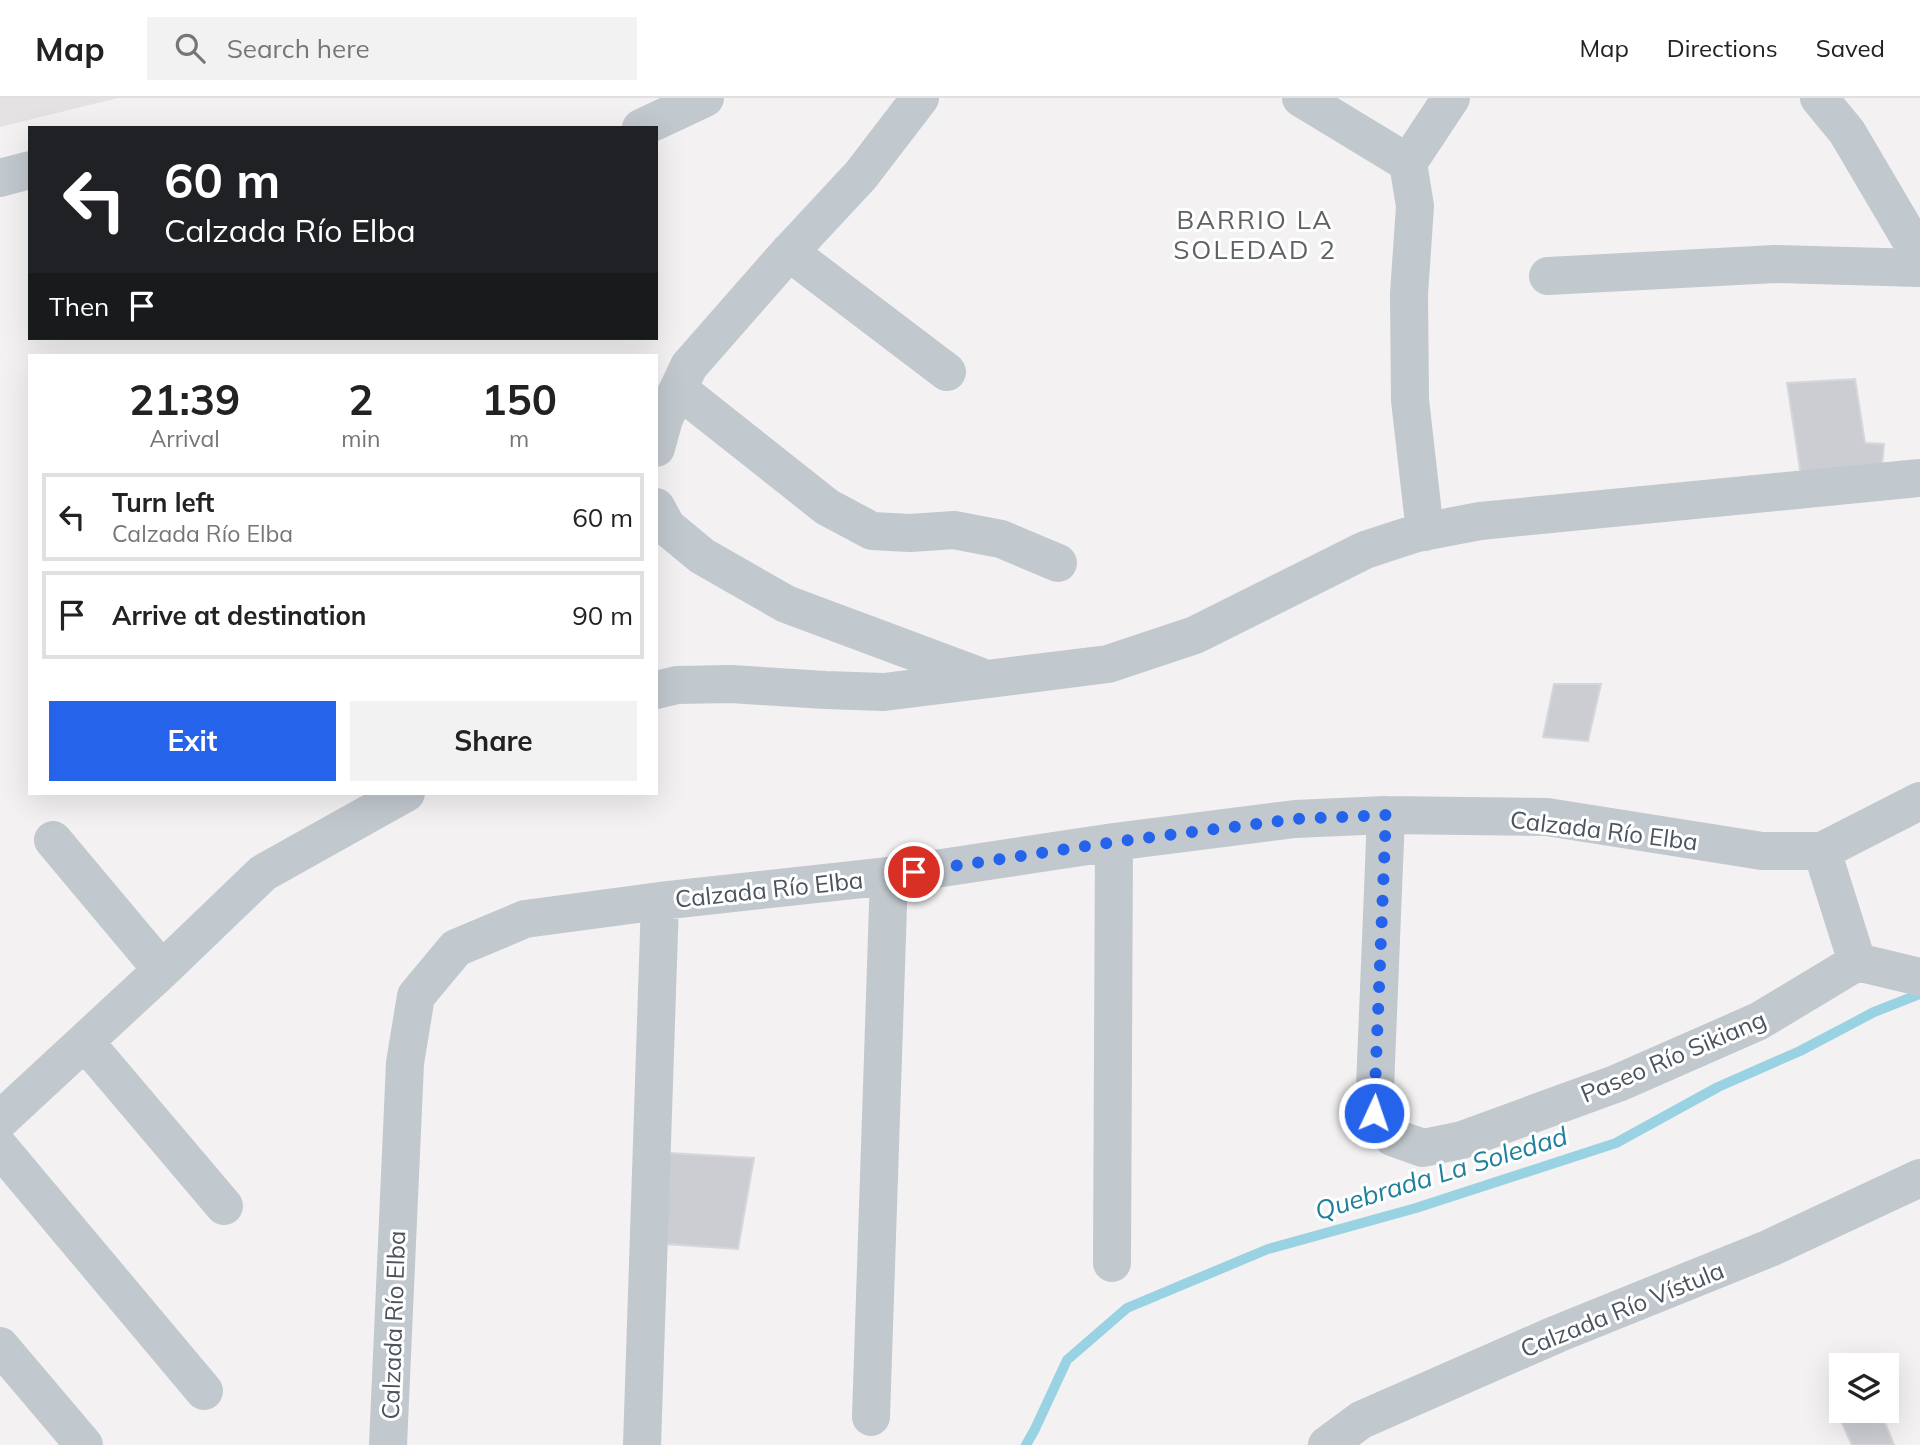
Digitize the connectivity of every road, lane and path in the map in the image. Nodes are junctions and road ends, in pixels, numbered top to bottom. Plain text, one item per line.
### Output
1 (705, 98) edge
2 (920, 98) edge
3 (1301, 98) edge
4 (1451, 98) edge
5 (1819, 98) edge
6 (645, 126) edge
7 (1408, 163) junction
8 (28, 171) edge
9 (0, 178) edge
10 (789, 252) junction
11 (1920, 256) edge
12 (1920, 268) edge
13 (1548, 276) dead end
14 (947, 372) dead end
15 (678, 388) junction
16 (658, 441) edge
17 (1920, 478) edge
18 (658, 510) edge
19 (1425, 532) junction
20 (1058, 563) dead end
21 (985, 678) junction
22 (658, 690) edge
23 (402, 795) edge
24 (1920, 801) edge
25 (1386, 815) junction
26 (53, 840) dead end
27 (1114, 842) junction
28 (1822, 851) junction
29 (889, 876) junction
30 (660, 901) junction
31 (1857, 962) junction
32 (162, 970) junction
33 (1919, 976) edge
34 (85, 1042) junction
35 (0, 1126) edge
36 (1920, 1178) edge
37 (224, 1206) dead end
38 (1112, 1263) dead end
39 (0, 1346) edge
40 (204, 1391) dead end
41 (871, 1417) dead end
42 (84, 1445) edge
43 (388, 1445) edge
44 (642, 1445) edge
45 (1327, 1445) edge

1 - 6 street
2 - 10 street
3 - 7 street
4 - 7 street
5 - 11 street
7 - 19 street
8 - 9 street
10 - 14 street
10 - 15 street
12 - 13 street
15 - 16 street
15 - 20 street
17 - 19 street
18 - 21 street
19 - 21 street
21 - 22 street
23 - 32 street
24 - 28 street, Calzada Río Elba
25 - 27 street, Calzada Río Elba
25 - 28 street, Calzada Río Elba
25 - 31 street, Paseo Río Sikiang
26 - 32 street
27 - 29 street, Calzada Río Elba
27 - 38 street
28 - 31 street
29 - 30 street, Calzada Río Elba
29 - 41 street
30 - 43 street, Calzada Río Elba
30 - 44 street
31 - 33 street
32 - 34 street
34 - 35 street
34 - 37 street
35 - 40 street
36 - 45 street, Calzada Río Vístula
39 - 42 street

